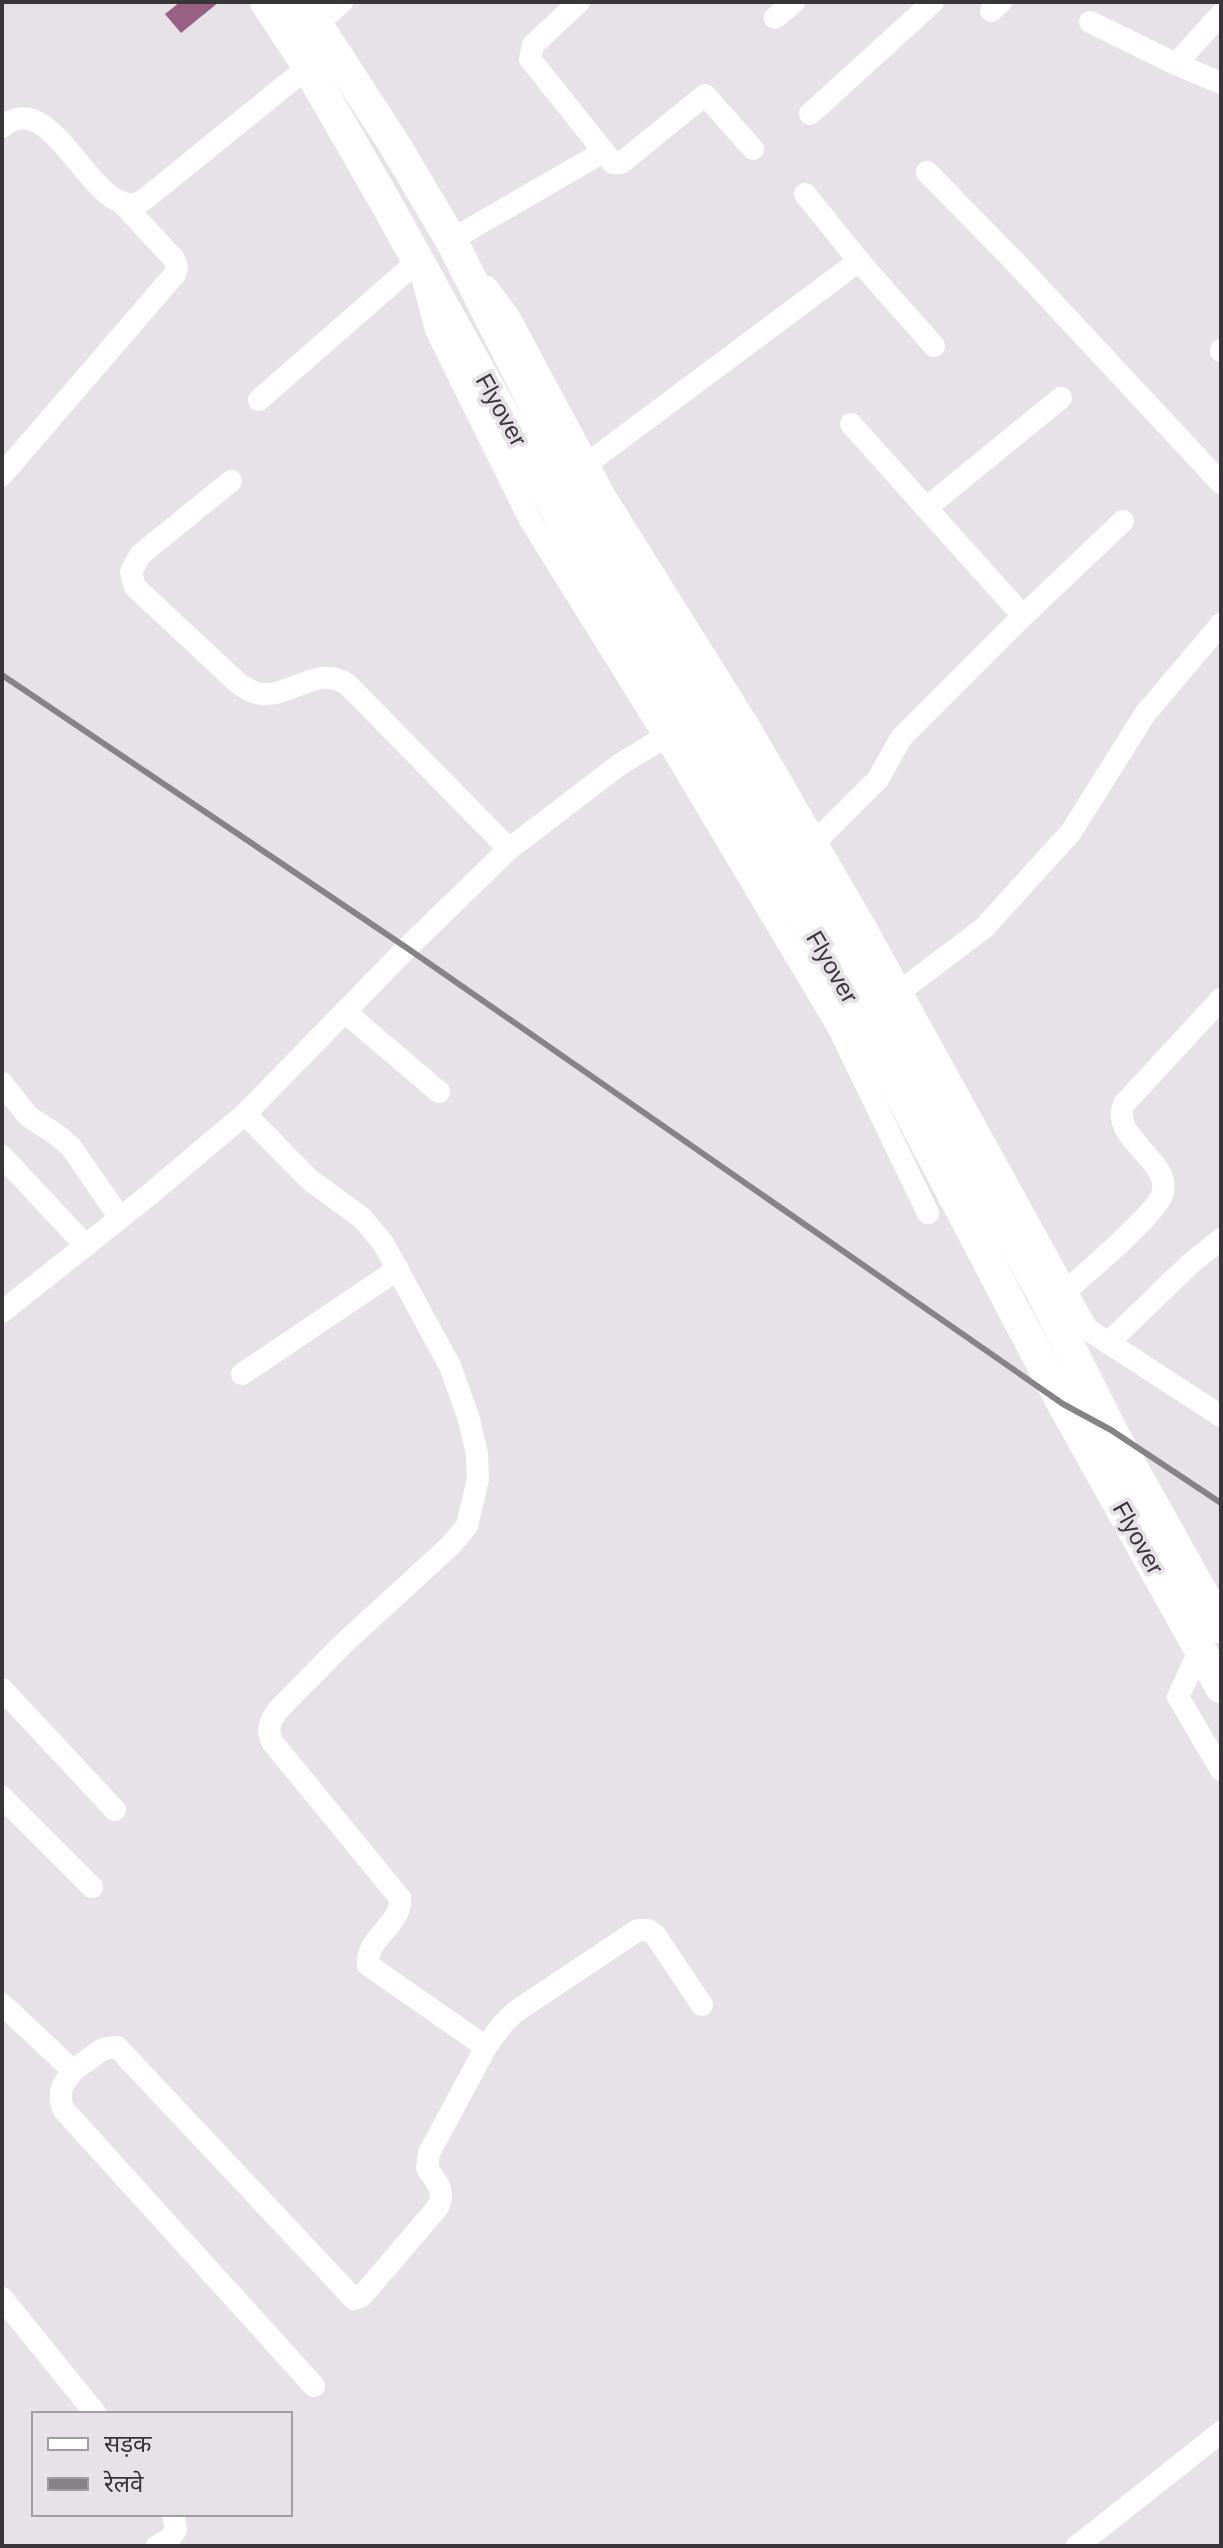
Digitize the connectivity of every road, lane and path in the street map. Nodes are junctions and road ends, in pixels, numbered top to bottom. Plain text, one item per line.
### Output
1 (266, 2) edge
2 (342, 2) edge
3 (579, 2) edge
4 (794, 2) edge
5 (933, 2) edge
6 (309, 13) edge
7 (1221, 14) edge
8 (775, 18) dead end
9 (1090, 22) dead end
10 (1176, 64) junction
11 (308, 67) junction
12 (1221, 83) edge
13 (810, 114) dead end
14 (2, 127) edge
15 (753, 149) dead end
16 (603, 152) junction
17 (927, 172) dead end
18 (805, 194) dead end
19 (122, 203) junction
20 (451, 240) junction
21 (418, 261) junction
22 (859, 261) junction
23 (934, 346) dead end
24 (1061, 398) dead end
25 (259, 400) dead end
26 (851, 424) dead end
27 (588, 463) junction
28 (2, 475) edge
29 (231, 481) dead end
30 (1221, 483) edge
31 (926, 508) junction
32 (1123, 521) dead end
33 (1023, 616) junction
34 (1221, 625) edge
35 (665, 737) junction
36 (816, 841) junction
37 (509, 849) junction
38 (903, 991) junction
39 (1221, 999) edge
40 (345, 1012) junction
41 (838, 1027) junction
42 (2, 1083) edge
43 (439, 1092) dead end
44 (245, 1114) junction
45 (2, 1156) edge
46 (928, 1213) dead end
47 (120, 1218) junction
48 (1221, 1239) edge
49 (86, 1246) junction
50 (398, 1269) junction
51 (1066, 1291) junction
52 (2, 1312) edge
53 (1108, 1343) junction
54 (242, 1374) dead end
55 (1221, 1416) edge
56 (1221, 1603) edge
57 (1221, 1627) edge
58 (1221, 1687) edge
59 (2, 1689) edge
60 (1221, 1770) edge
61 (2, 1797) edge
62 (115, 1810) dead end
63 (92, 1887) dead end
64 (2, 2004) edge
65 (702, 2005) dead end
66 (486, 2047) junction
67 (75, 2069) junction
68 (2, 2298) edge
69 (314, 2386) dead end
70 (94, 2412) edge
71 (1221, 2432) edge
72 (173, 2516) edge
73 (157, 2546) edge
74 (1077, 2546) edge

1 - 11 highway, Flyover
2 - 6 street
3 - 16 street
4 - 8 street
5 - 13 street
6 - 20 highway, Flyover
7 - 10 street
9 - 10 street
10 - 12 street
11 - 19 street
11 - 21 highway, Flyover
14 - 19 street
15 - 16 street
16 - 20 street
17 - 30 street
18 - 22 street
19 - 28 street
20 - 27 street
20 - 57 highway, Flyover
21 - 25 street
21 - 35 street
21 - 58 highway, Flyover
22 - 23 street
22 - 27 street
24 - 31 street
26 - 31 street
27 - 36 street
29 - 37 street
31 - 33 street
32 - 33 street
33 - 36 street
34 - 38 street
35 - 37 street
35 - 41 street
36 - 38 street
37 - 40 street
38 - 41 street
38 - 51 street
39 - 51 street
40 - 43 street
40 - 44 street
41 - 46 street
42 - 47 street
44 - 47 street
44 - 50 street
45 - 49 street
47 - 49 street
48 - 53 street
49 - 52 street
50 - 54 street
50 - 66 street
51 - 53 street
53 - 55 street
56 - 60 street
59 - 62 street
61 - 63 street
64 - 67 street
65 - 66 street
66 - 67 street
67 - 69 street
68 - 70 street
71 - 74 street
72 - 73 street

